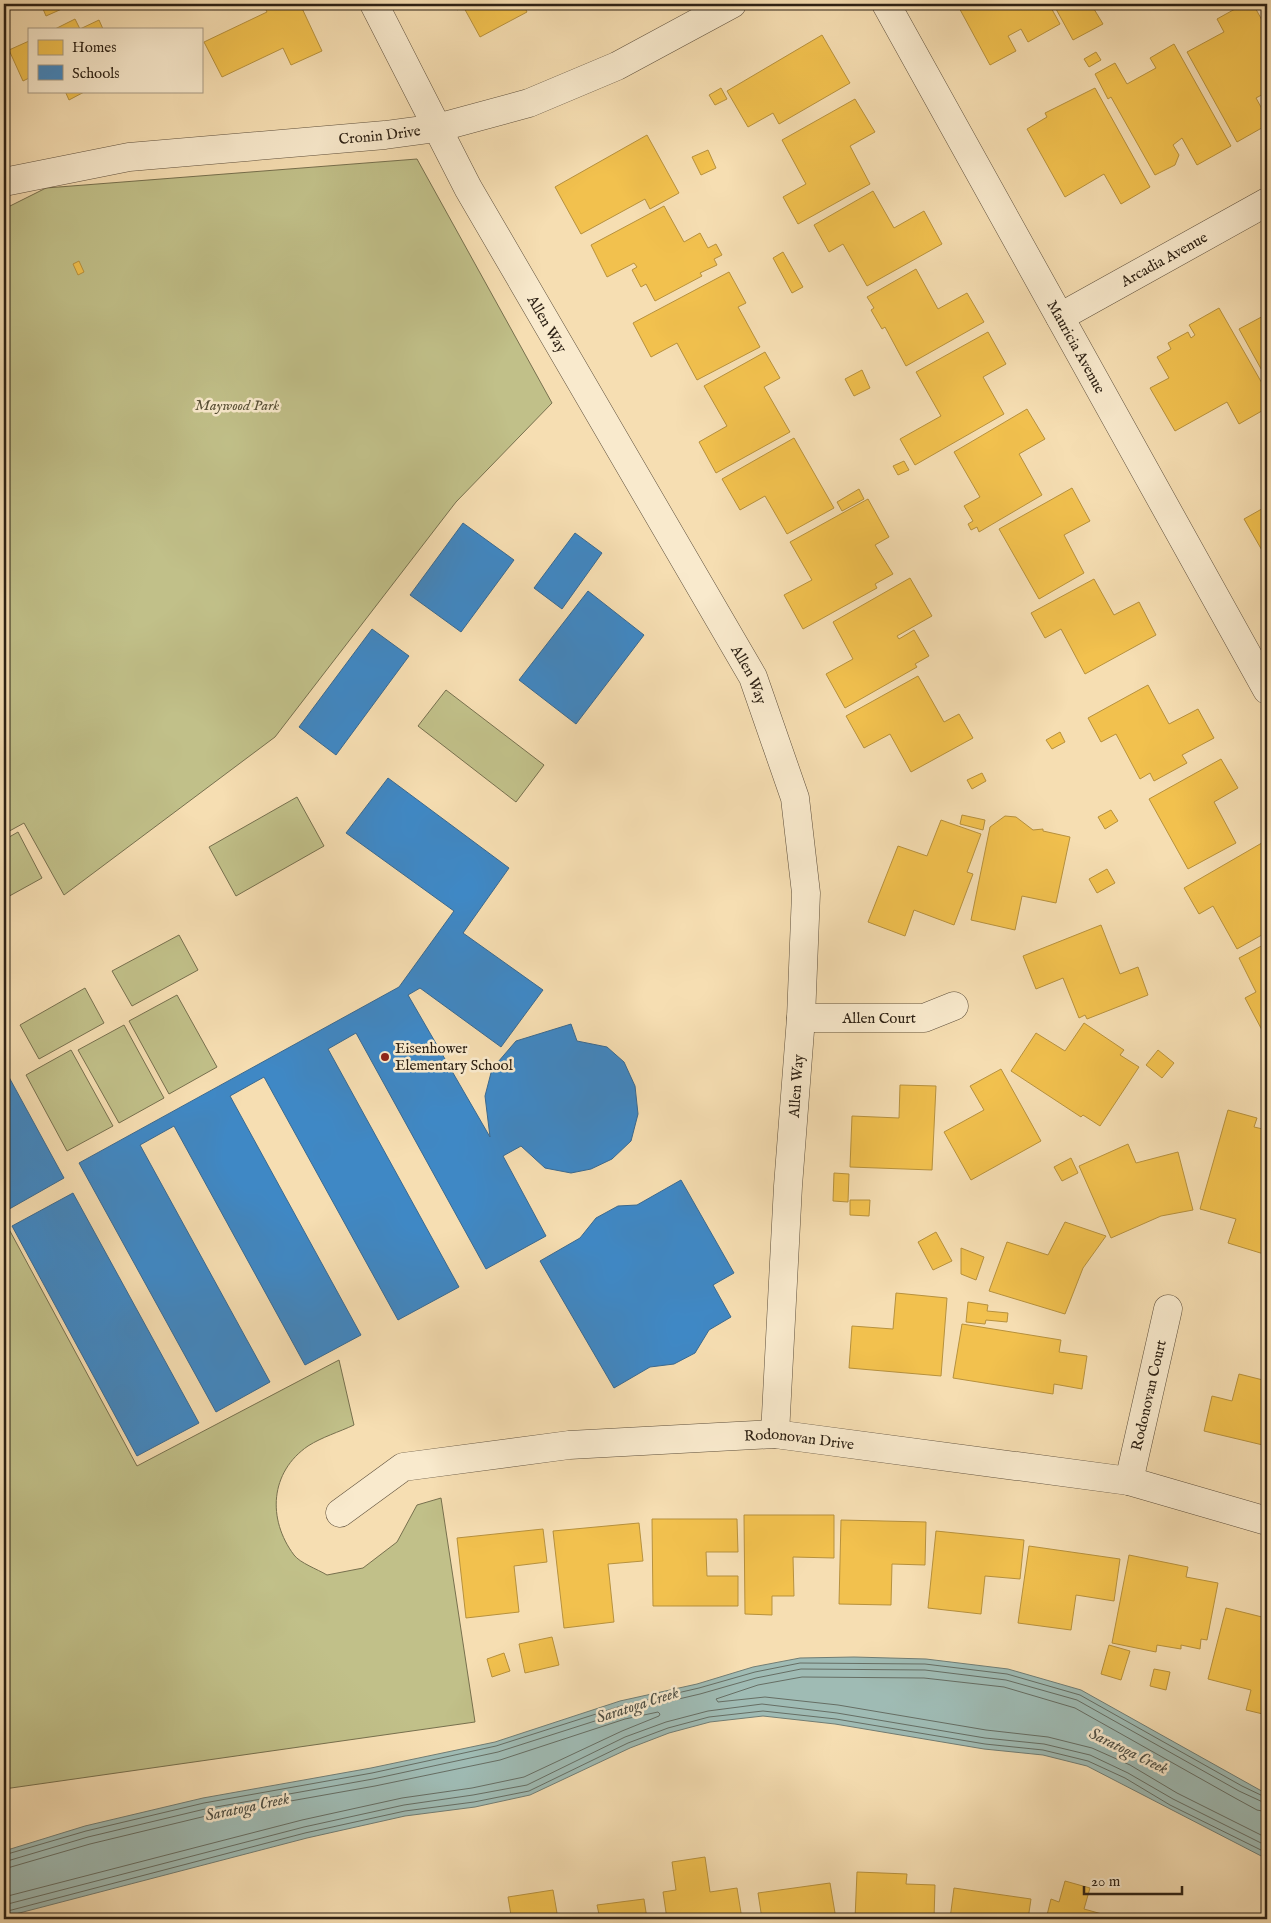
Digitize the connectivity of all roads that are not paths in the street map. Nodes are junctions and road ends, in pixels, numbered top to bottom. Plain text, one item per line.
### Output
1 (374, 4) edge
2 (732, 4) edge
3 (886, 4) edge
4 (437, 128) junction
5 (4, 182) edge
6 (1267, 202) edge
7 (1060, 317) junction
8 (1267, 690) edge
9 (954, 1006) dead end
10 (801, 1018) junction
11 (1168, 1309) dead end
12 (775, 1434) junction
13 (1129, 1481) junction
14 (340, 1513) dead end
15 (1267, 1521) edge

1 - 4 street, Allen Way
2 - 4 street, Cronin Drive
3 - 7 street, Mauricia Avenue
4 - 5 street, Cronin Drive
4 - 10 street, Allen Way
6 - 7 street, Arcadia Avenue
7 - 8 street, Mauricia Avenue
9 - 10 street, Allen Court
10 - 12 street, Allen Way
11 - 13 street, Rodonovan Court
12 - 13 street, Rodonovan Drive
12 - 14 street, Rodonovan Drive
13 - 15 street, Rodonovan Drive

